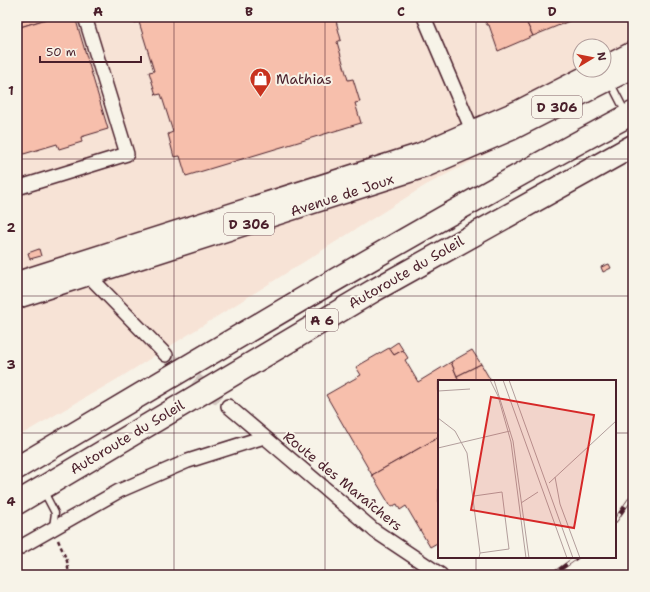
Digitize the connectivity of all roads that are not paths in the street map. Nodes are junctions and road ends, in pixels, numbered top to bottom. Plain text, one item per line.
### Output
1 (20, 17) edge
2 (85, 17) edge
3 (424, 17) edge
4 (17, 18) edge
5 (633, 52) edge
6 (612, 66) edge
7 (633, 68) edge
8 (612, 71) edge
9 (591, 78) edge
10 (607, 78) edge
11 (631, 115) edge
12 (476, 138) junction
13 (633, 146) edge
14 (17, 188) edge
15 (87, 268) junction
16 (17, 282) edge
17 (17, 298) edge
18 (166, 355) tunnel mouth
19 (228, 406) tunnel mouth
20 (264, 437) junction
21 (17, 468) edge
22 (42, 488) junction
23 (17, 503) edge
24 (52, 527) junction
25 (17, 549) edge
26 (441, 575) edge

1 - 4 lane
2 - 14 street
3 - 12 street
5 - 6 main road, Avenue de Joux / D 306
7 - 8 main road, Avenue de Joux / D 306
9 - 12 main road, Avenue de Joux / D 306
10 - 11 lane
11 - 21 highway, Autoroute du Soleil / A 6
12 - 15 main road, Avenue de Joux / D 306
13 - 22 highway, Autoroute du Soleil / A 6
15 - 16 main road, Avenue de Joux / D 306
15 - 17 main road, Avenue de Joux / D 306
15 - 18 street
19 - 20 street, Route des Maraîchers
20 - 24 street
20 - 26 street, Route des Maraîchers
22 - 23 highway, Autoroute du Soleil / A 6
22 - 24 lane
24 - 25 street

